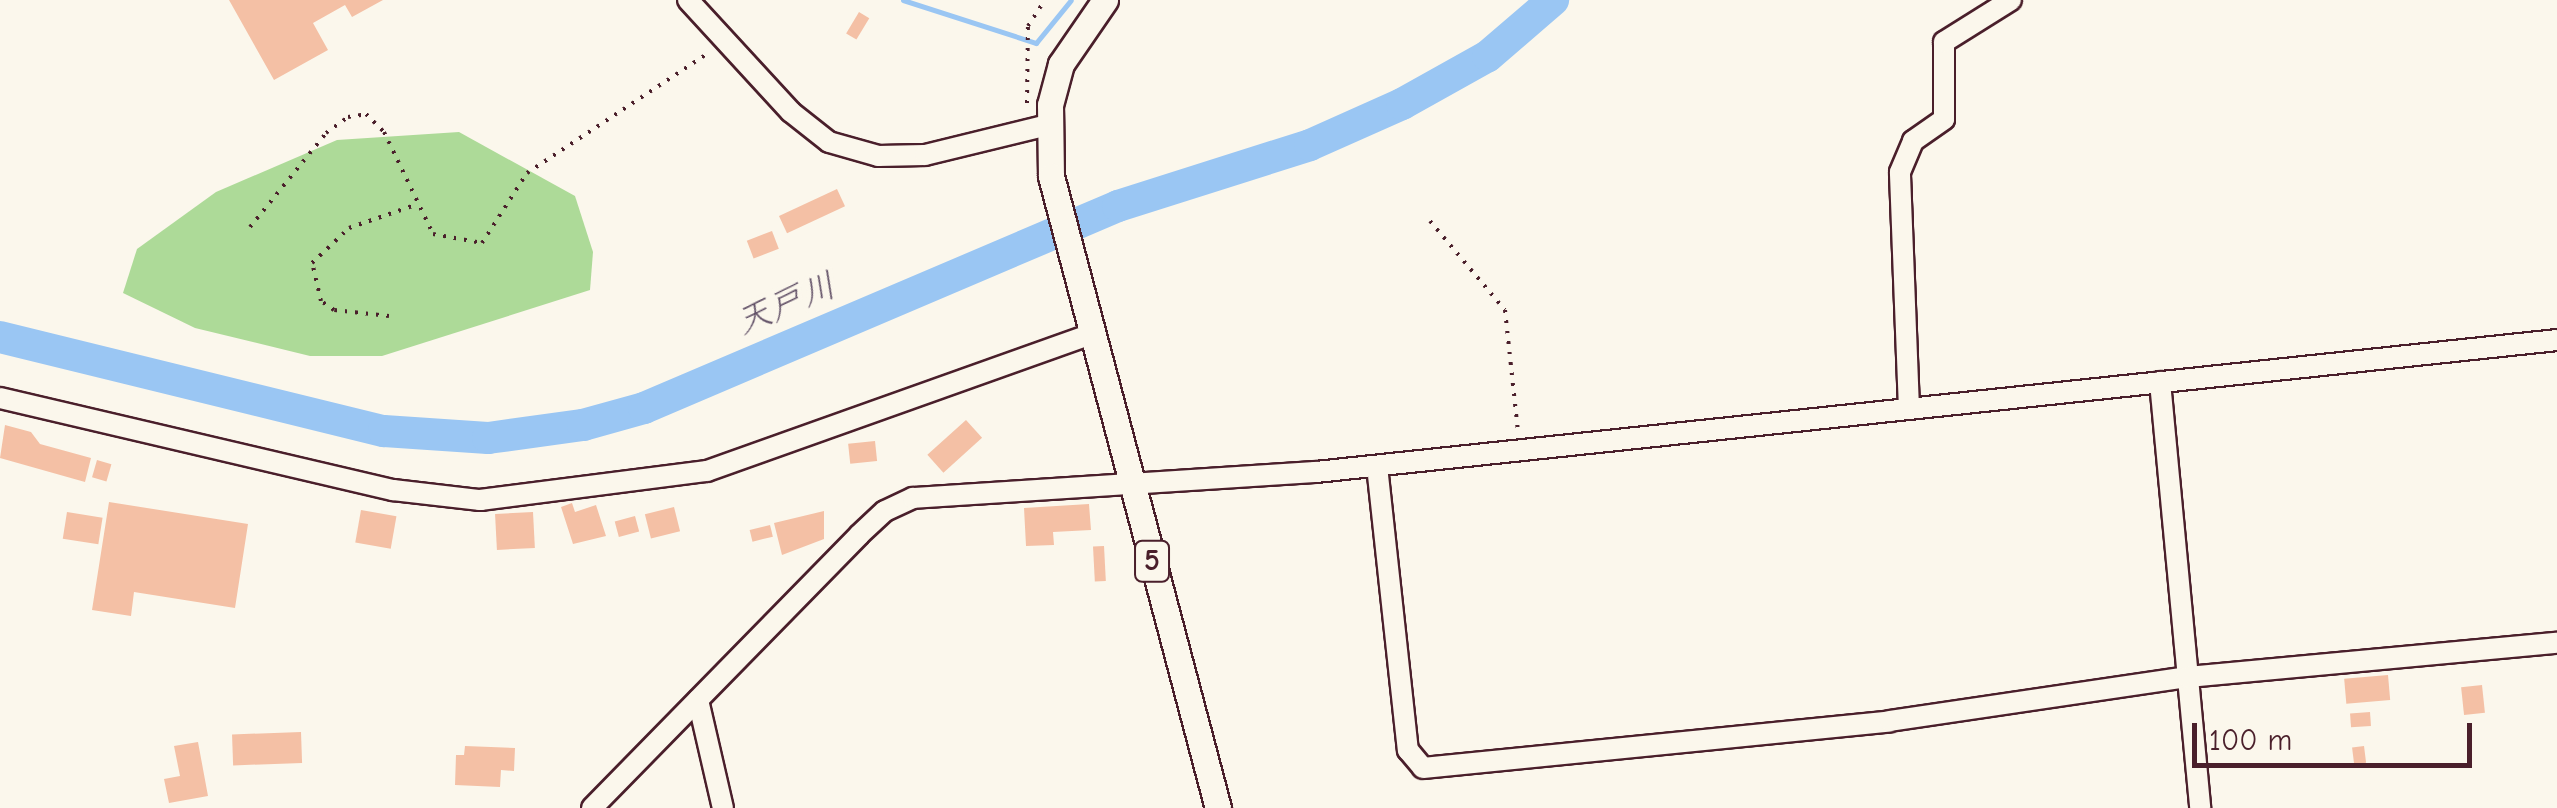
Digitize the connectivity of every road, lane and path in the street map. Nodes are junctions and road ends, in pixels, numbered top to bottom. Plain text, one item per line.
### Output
1 (688, 0) edge
2 (1045, 0) edge
3 (1105, 0) edge
4 (2011, 0) edge
5 (726, 41) junction
6 (1038, 126) junction
7 (418, 204) junction
8 (1430, 221) dead end
9 (250, 227) dead end
10 (389, 316) dead end
11 (1089, 324) junction
12 (2557, 340) edge
13 (2160, 382) junction
14 (0, 398) edge
15 (1910, 410) junction
16 (1520, 450) junction
17 (1377, 466) junction
18 (1133, 488) junction
19 (2557, 643) edge
20 (2187, 677) junction
21 (698, 700) junction
22 (592, 808) edge
23 (723, 808) edge
24 (1218, 808) edge
25 (2200, 808) edge

1 - 5 street
2 - 6 path
3 - 6 main road, 5
4 - 15 street
5 - 6 street
5 - 7 path
6 - 11 main road, 5
7 - 9 path
7 - 10 path
8 - 16 path
11 - 14 street
11 - 18 main road, 5
12 - 13 street
13 - 15 street
13 - 20 street
15 - 16 street
16 - 17 street
17 - 18 street
17 - 20 street
18 - 21 street
18 - 24 main road, 5
19 - 20 street
20 - 25 street
21 - 22 street
21 - 23 street

